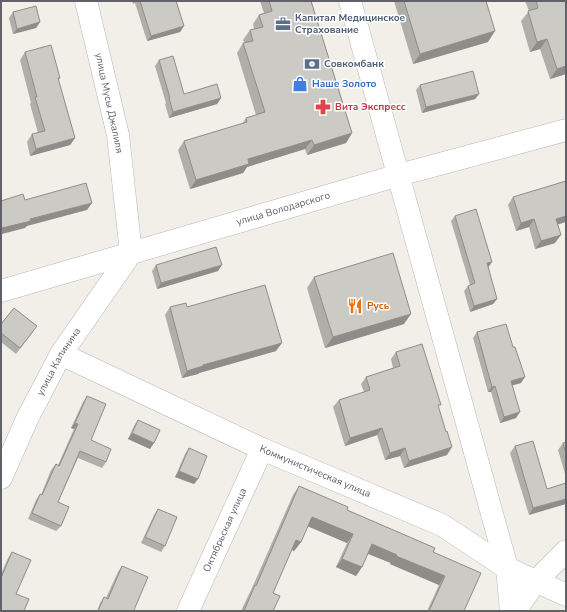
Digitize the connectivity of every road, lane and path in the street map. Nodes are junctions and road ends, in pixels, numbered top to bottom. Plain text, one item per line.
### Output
1 (86, 1) edge
2 (350, 1) edge
3 (566, 130) edge
4 (399, 175) junction
5 (131, 253) junction
6 (1, 291) edge
7 (61, 354) junction
8 (262, 449) junction
9 (1, 478) edge
10 (566, 551) edge
11 (507, 568) junction
12 (536, 581) junction
13 (566, 594) edge
14 (188, 611) edge
15 (511, 611) edge
16 (515, 611) edge

1 - 5 street, улица Мусы Джалиля
2 - 4 street
3 - 4 street, улица Володарского
4 - 5 street, улица Володарского
4 - 11 street
5 - 6 street, улица Володарского
5 - 7 street, улица Калинина
7 - 8 street, Коммунистическая улица
7 - 9 street, улица Калинина
8 - 11 street, Коммунистическая улица
8 - 14 street, Октябрьская улица
10 - 12 street
11 - 12 street, Коммунистическая улица
11 - 15 street
12 - 13 street, Коммунистическая улица
12 - 16 street

